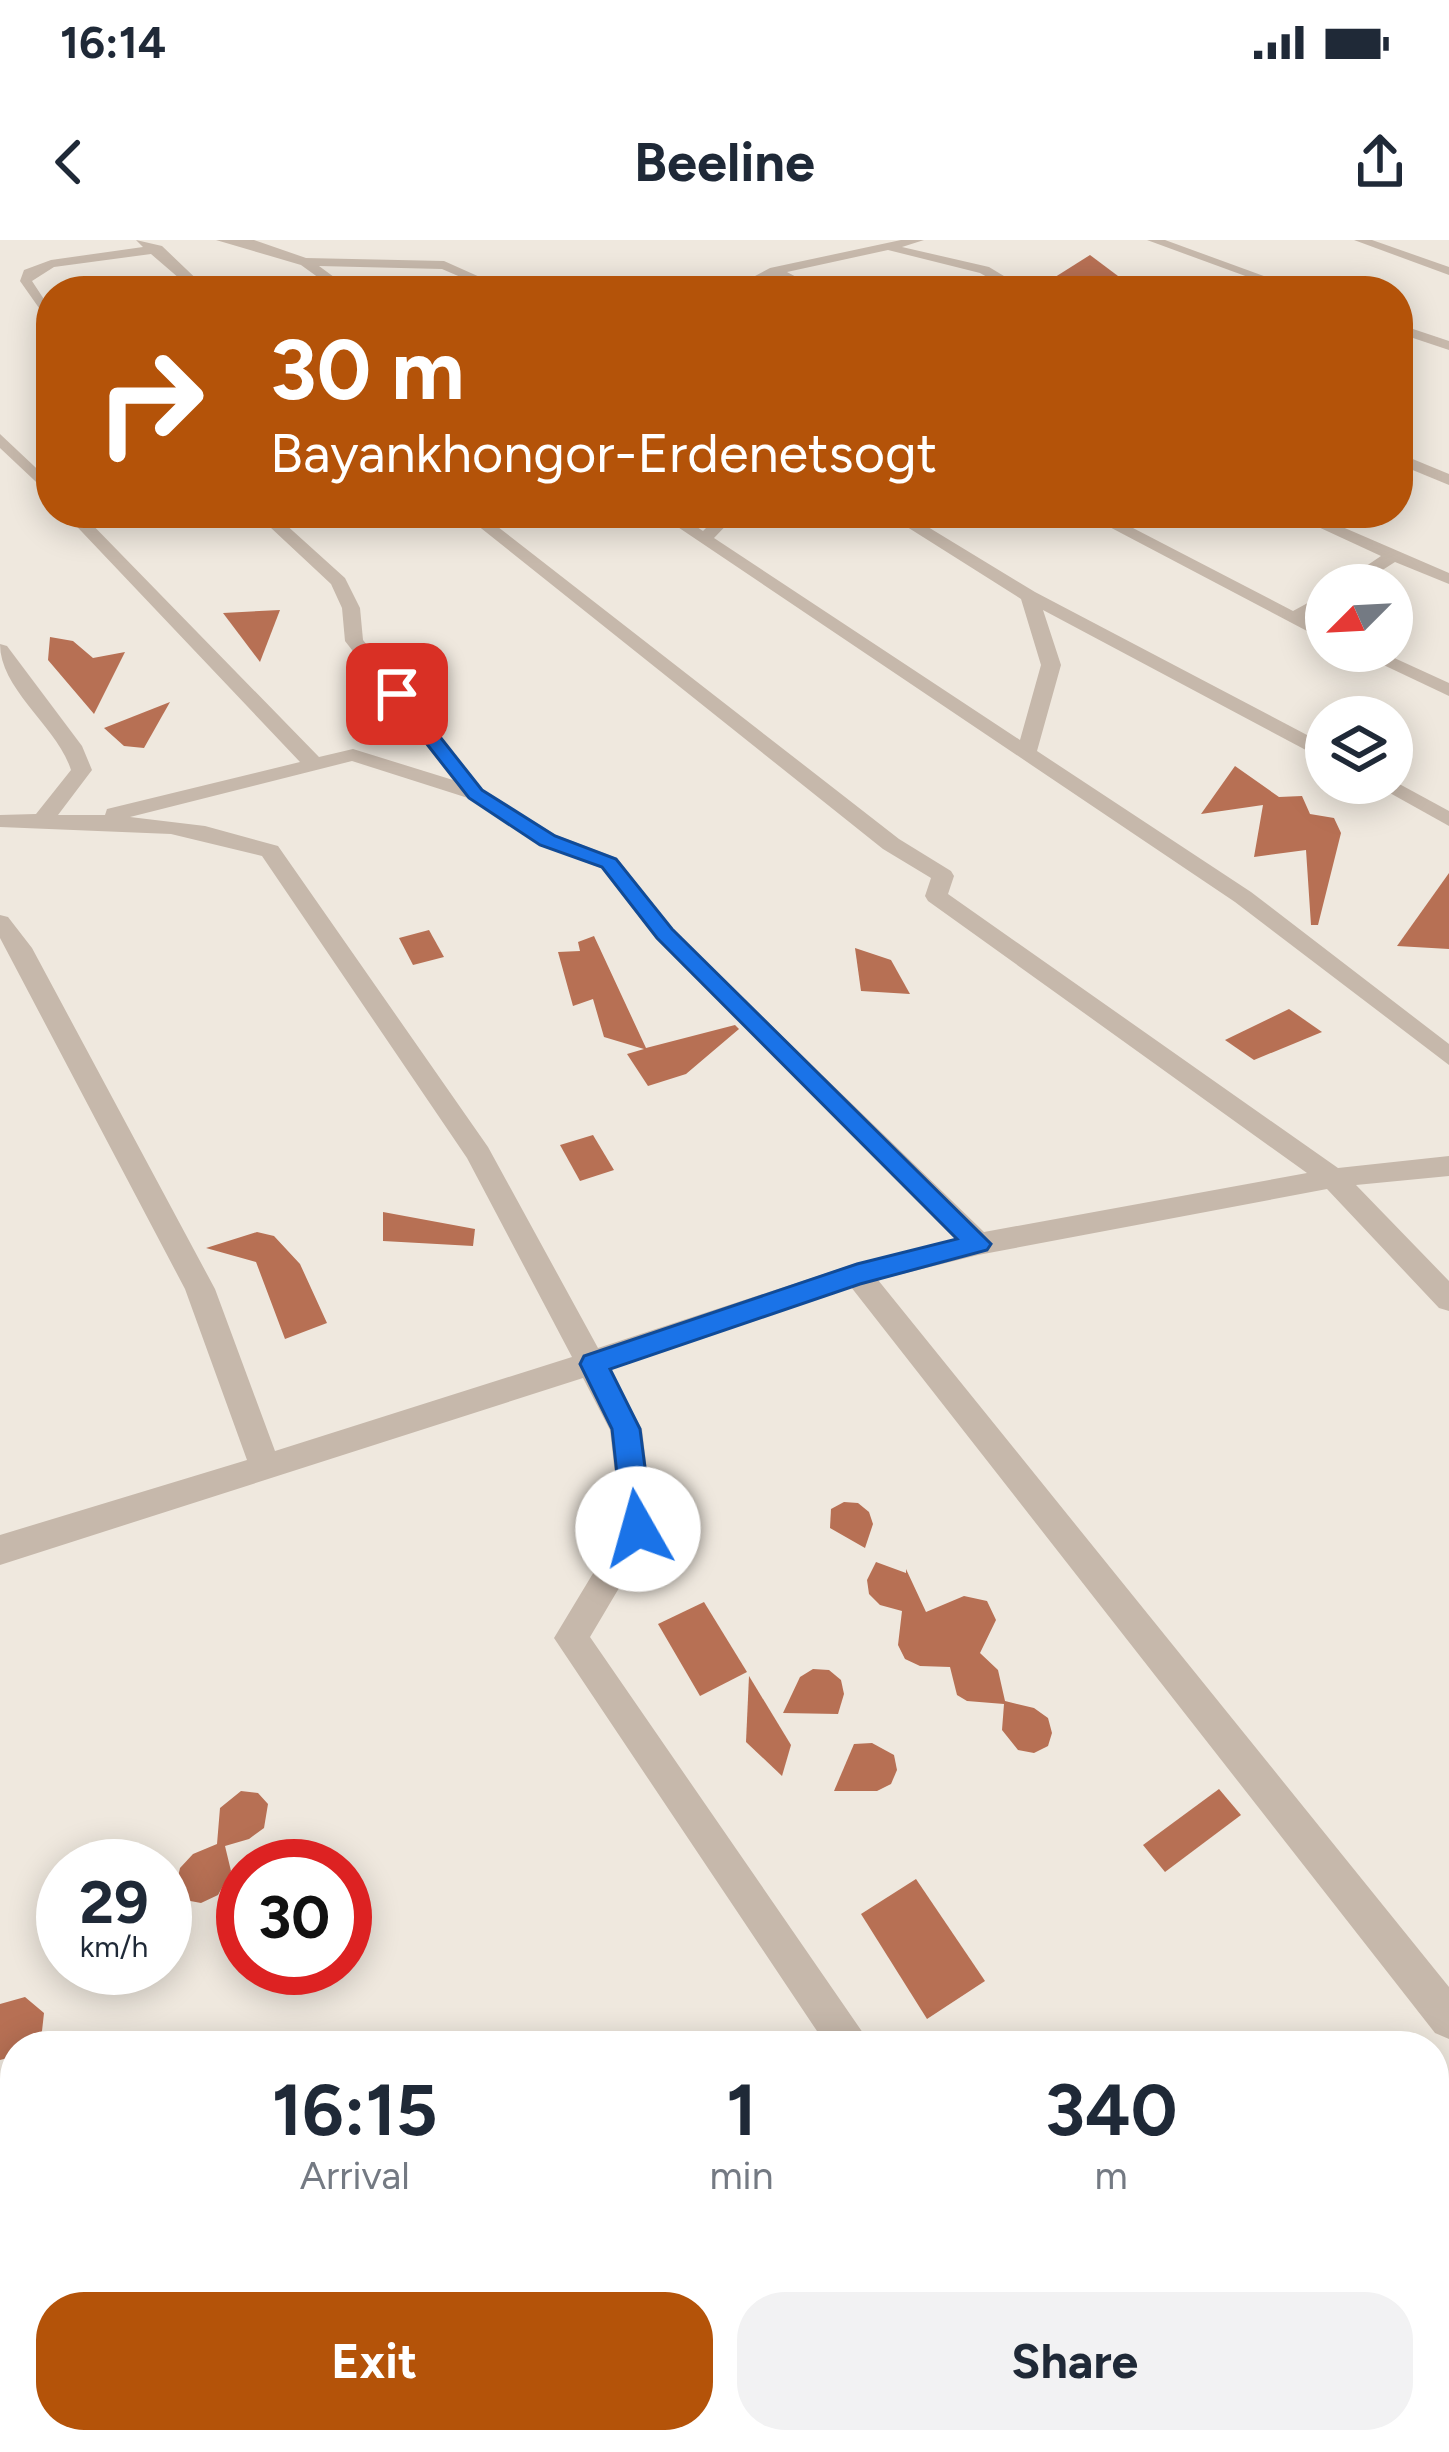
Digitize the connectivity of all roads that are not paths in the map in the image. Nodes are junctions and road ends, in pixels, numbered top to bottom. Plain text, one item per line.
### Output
1 (142, 240) edge
2 (222, 240) edge
3 (918, 240) edge
4 (1153, 240) edge
5 (1360, 240) edge
6 (882, 246) junction
7 (158, 249) junction
8 (305, 262) junction
9 (775, 271) junction
10 (1449, 272) edge
11 (464, 273) junction
12 (186, 276) edge
13 (325, 276) edge
14 (354, 276) edge
15 (471, 276) edge
16 (765, 276) edge
17 (785, 276) edge
18 (995, 276) edge
19 (1255, 276) edge
20 (36, 296) edge
21 (1413, 333) edge
22 (1449, 346) edge
23 (0, 439) edge
24 (1413, 464) edge
25 (36, 476) edge
26 (1449, 480) edge
27 (86, 528) edge
28 (280, 528) edge
29 (489, 528) edge
30 (688, 528) edge
31 (714, 528) edge
32 (918, 528) edge
33 (1120, 528) edge
34 (1331, 528) edge
35 (704, 538) junction
36 (1394, 555) junction
37 (1380, 564) edge
38 (1449, 579) edge
39 (1030, 596) junction
40 (1305, 611) edge
41 (1294, 618) junction
42 (1305, 624) edge
43 (0, 650) edge
44 (1409, 672) edge
45 (1449, 690) edge
46 (1305, 742) edge
47 (1027, 753) junction
48 (311, 761) junction
49 (476, 794) junction
50 (1413, 800) edge
51 (86, 820) junction
52 (1449, 820) edge
53 (0, 821) edge
54 (42, 821) junction
55 (0, 922) edge
56 (1449, 1057) edge
57 (1449, 1166) edge
58 (1333, 1178) junction
59 (978, 1244) junction
60 (857, 1274) junction
61 (1449, 1300) edge
62 (594, 1364) junction
63 (266, 1468) junction
64 (0, 1550) edge
65 (1449, 2018) edge
66 (841, 2031) edge

1 - 7 street
2 - 8 street
3 - 6 street
4 - 19 street
5 - 10 street
6 - 9 street
6 - 18 street
7 - 12 street
7 - 20 street
8 - 11 street
8 - 13 street
9 - 16 street
9 - 17 street
11 - 14 street
11 - 15 street
21 - 22 street
23 - 25 street
24 - 26 street
27 - 48 street
28 - 49 street
29 - 58 street
30 - 35 street
31 - 35 street
32 - 39 street
33 - 41 street
34 - 36 street
35 - 47 street
36 - 37 street
36 - 38 street
39 - 46 street
39 - 47 street
40 - 41 street
41 - 42 street
43 - 54 street
44 - 45 street
47 - 56 street
48 - 49 street
48 - 51 street
49 - 59 street
50 - 52 street
51 - 54 street
51 - 62 street
53 - 54 street
55 - 63 street
57 - 58 street
58 - 59 street
58 - 61 street
59 - 60 street
60 - 62 street
60 - 65 street
62 - 63 street
62 - 66 street
63 - 64 street

